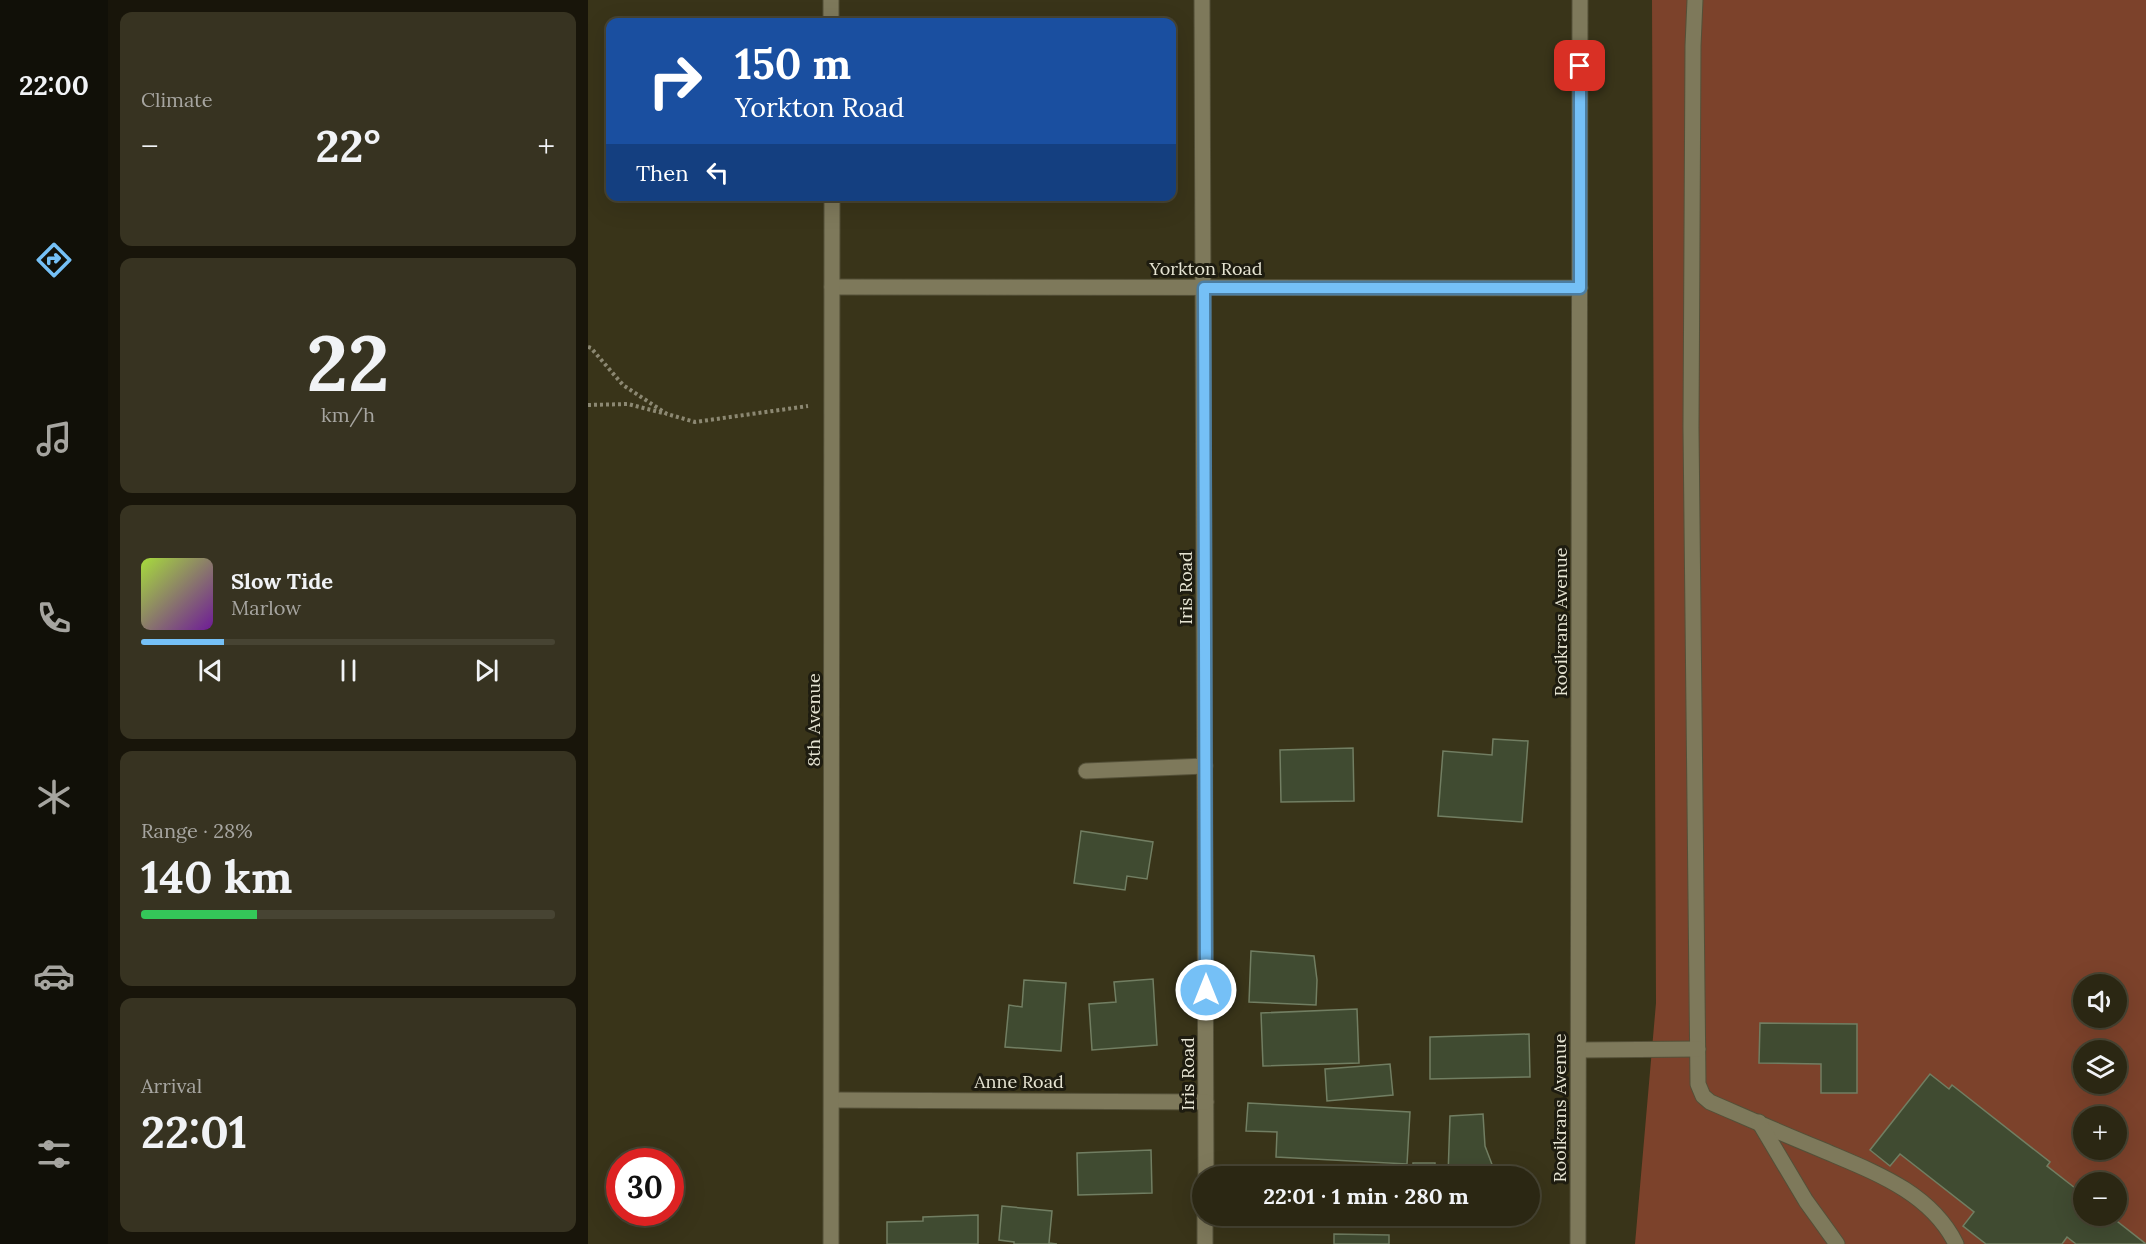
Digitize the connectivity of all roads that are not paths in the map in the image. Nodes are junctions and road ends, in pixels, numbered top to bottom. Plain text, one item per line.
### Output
1 (831, 0) edge
2 (1202, 0) edge
3 (1580, 0) edge
4 (1695, 0) edge
5 (831, 18) edge
6 (832, 201) edge
7 (832, 287) junction
8 (1204, 288) junction
9 (1580, 288) junction
10 (1205, 765) junction
11 (1086, 771) dead end
12 (1698, 1049) junction
13 (1579, 1050) junction
14 (832, 1100) junction
15 (1206, 1102) junction
16 (1759, 1122) junction
17 (1206, 1166) edge
18 (1205, 1226) edge
19 (831, 1244) edge
20 (1205, 1244) edge
21 (1578, 1244) edge
22 (1837, 1244) edge
23 (1956, 1244) edge

1 - 5 street
2 - 8 street, Iris Road
3 - 9 street, Rooikrans Avenue
4 - 12 street
6 - 7 street, 8th Avenue
7 - 8 street, Yorkton Road
7 - 14 street, 8th Avenue
8 - 9 street, Yorkton Road
8 - 10 street, Iris Road
9 - 13 street, Rooikrans Avenue
10 - 11 street
10 - 15 street, Iris Road
12 - 13 street
12 - 16 street
13 - 21 street, Rooikrans Avenue
14 - 15 street, Anne Road
14 - 19 street, 8th Avenue
15 - 17 street, Iris Road
16 - 22 street
16 - 23 street
18 - 20 street

